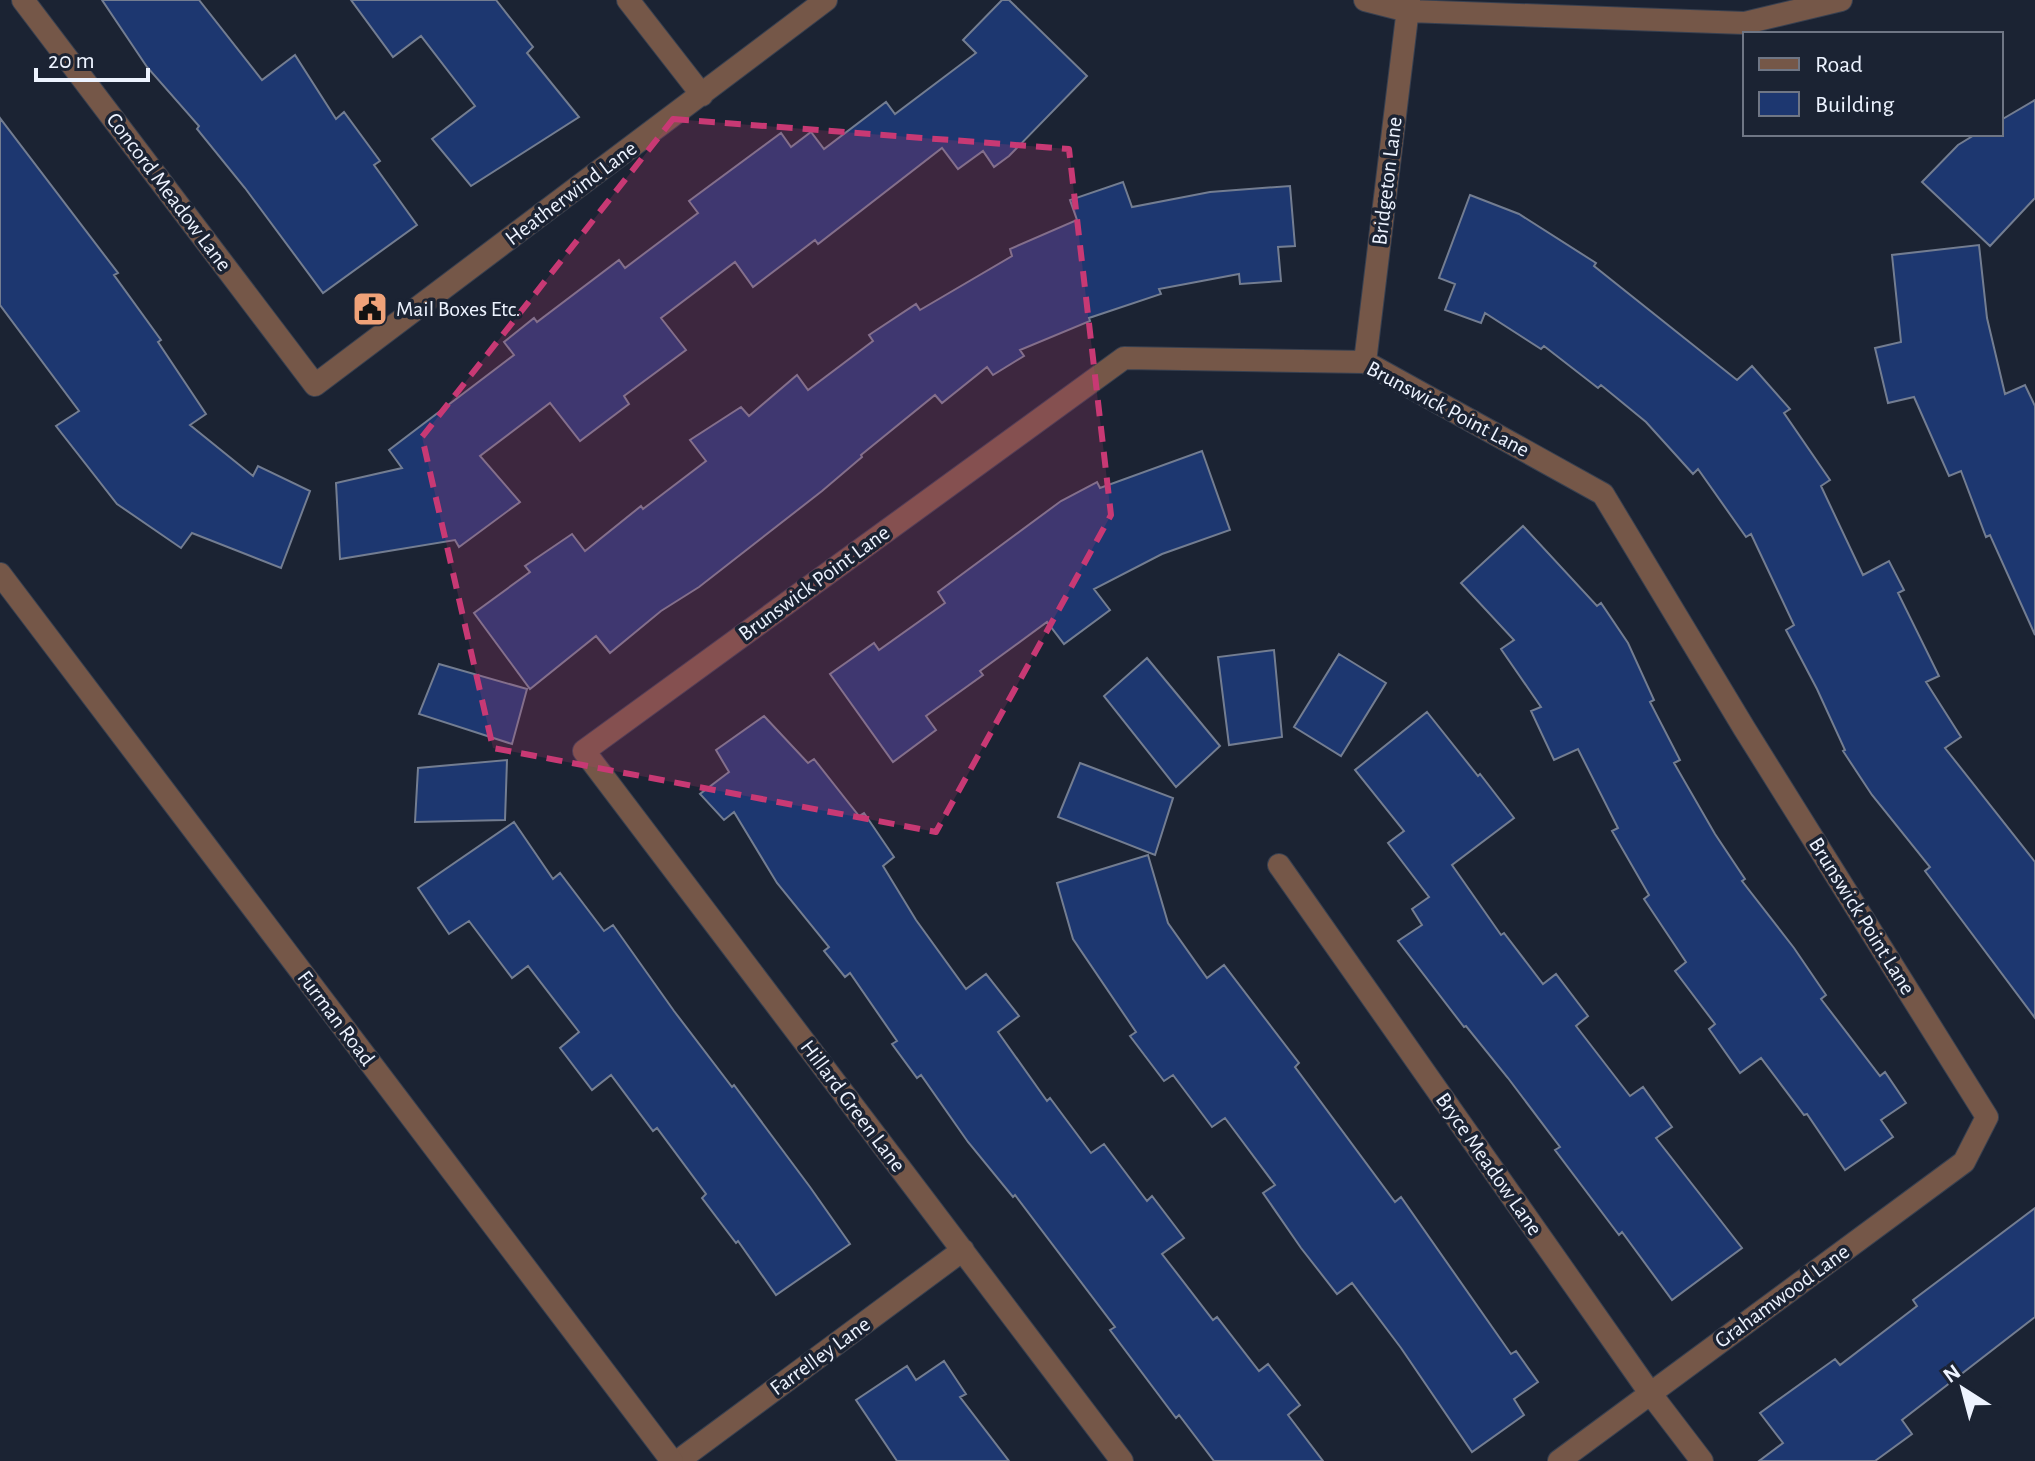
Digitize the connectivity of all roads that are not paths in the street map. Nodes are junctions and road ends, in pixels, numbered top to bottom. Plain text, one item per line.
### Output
1 (23, 0) edge
2 (628, 0) edge
3 (826, 0) edge
4 (1365, 0) edge
5 (1841, 0) edge
6 (1409, 5) edge
7 (702, 95) junction
8 (1365, 362) junction
9 (315, 385) joint
10 (0, 574) edge
11 (584, 751) joint
12 (1279, 865) dead end
13 (1987, 1117) joint
14 (963, 1250) junction
15 (1650, 1393) junction
16 (675, 1461) edge
17 (1122, 1461) edge
18 (1559, 1461) edge
19 (1702, 1461) edge

1 - 9 street, Concord Meadow Lane
2 - 7 street
3 - 7 street, Heatherwind Lane
4 - 6 street
5 - 6 street
6 - 8 street, Bridgeton Lane
7 - 9 street, Heatherwind Lane
8 - 11 street, Brunswick Point Lane
8 - 13 street, Brunswick Point Lane
10 - 16 street, Furman Road
11 - 14 street, Hillard Green Lane
12 - 15 street, Bryce Meadow Lane
13 - 15 street, Grahamwood Lane
14 - 16 street, Farrelley Lane
14 - 17 street, Hillard Green Lane
15 - 18 street, Grahamwood Lane
15 - 19 street, Bryce Meadow Lane

